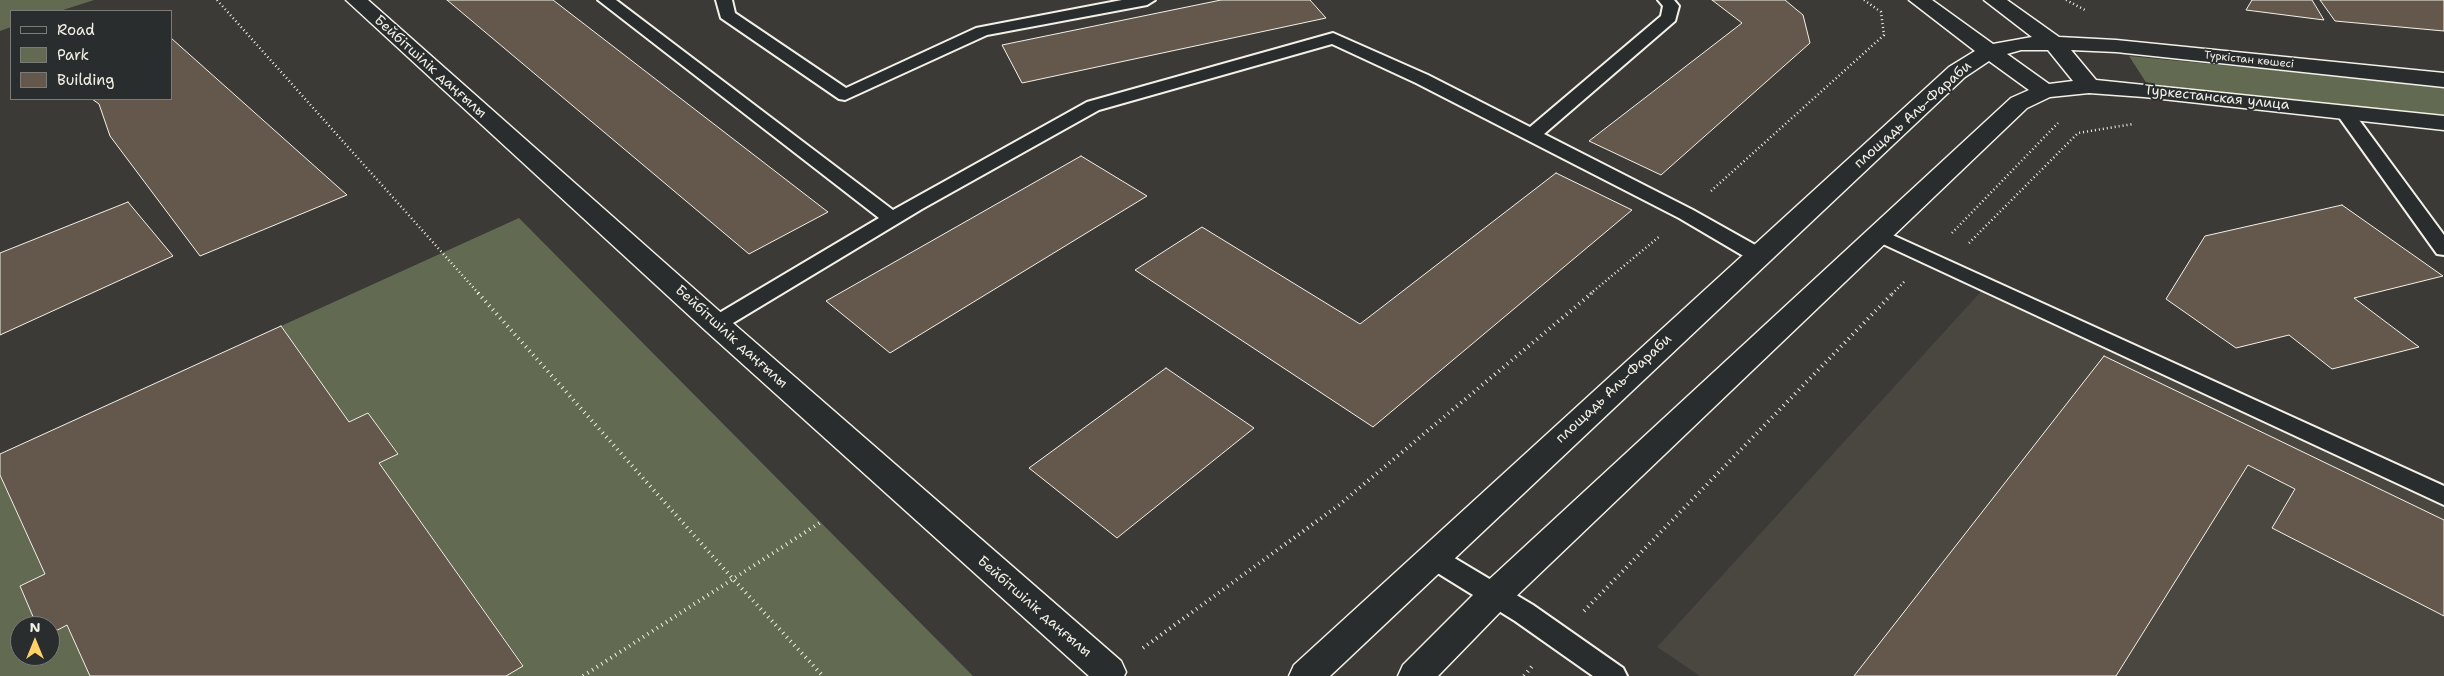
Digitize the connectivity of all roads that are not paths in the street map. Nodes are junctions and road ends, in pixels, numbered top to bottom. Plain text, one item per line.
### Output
1 (356, 0) edge
2 (606, 0) edge
3 (724, 0) edge
4 (1146, 0) edge
5 (1666, 0) edge
6 (1919, 0) edge
7 (1994, 0) edge
8 (2054, 43) junction
9 (1990, 51) junction
10 (2444, 80) edge
11 (2089, 86) junction
12 (2045, 91) junction
13 (2345, 112) junction
14 (2444, 123) edge
15 (1531, 136) junction
16 (892, 219) junction
17 (1877, 234) junction
18 (2444, 249) edge
19 (1759, 256) junction
20 (716, 324) junction
21 (2443, 494) edge
22 (1432, 557) junction
23 (1494, 596) junction
24 (1109, 672) road end
25 (1306, 676) edge
26 (1416, 676) edge
27 (1614, 676) edge

1 - 20 main road, Бейбітшілік даңғылы
2 - 16 lane
3 - 4 lane
5 - 15 lane
6 - 9 main road
7 - 8 main road
8 - 9 main road, площадь Аль-Фараби
8 - 10 main road, Түркістан көшесі
8 - 11 main road
9 - 12 main road
9 - 19 main road, площадь Аль-Фараби
11 - 12 main road
11 - 13 main road, Туркестанская улица
12 - 17 main road
13 - 14 main road
13 - 18 lane
15 - 16 lane
15 - 19 lane
16 - 20 lane
17 - 21 lane
17 - 23 main road
19 - 22 main road, площадь Аль-Фараби
20 - 24 main road, Бейбітшілік даңғылы
22 - 23 lane
22 - 25 main road, площадь Аль-Фараби
23 - 26 main road
23 - 27 lane

